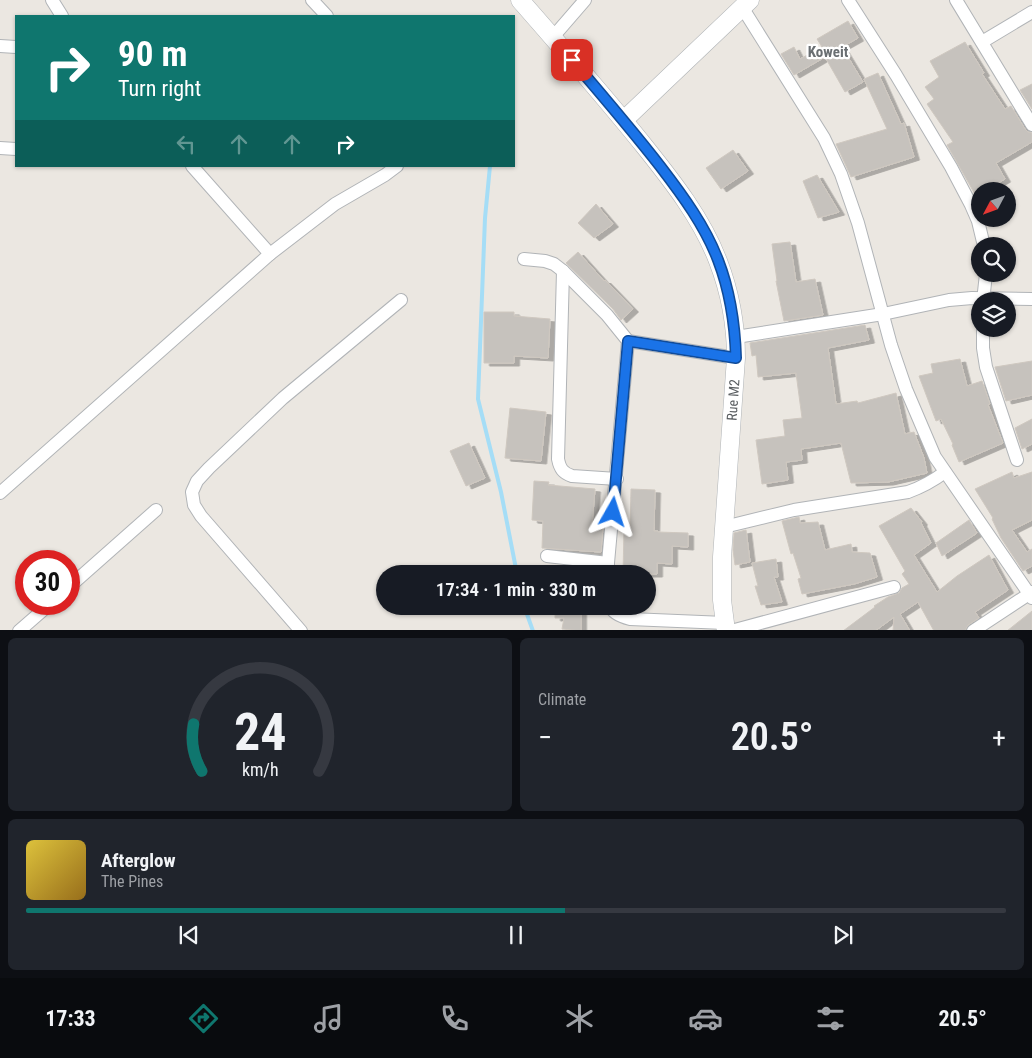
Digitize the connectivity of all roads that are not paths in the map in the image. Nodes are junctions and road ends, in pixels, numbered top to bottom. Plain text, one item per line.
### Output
1 (52, 0) edge
2 (312, 0) edge
3 (586, 0) edge
4 (848, 0) edge
5 (956, 0) edge
6 (524, 2) edge
7 (746, 4) edge
8 (1032, 12) edge
9 (61, 15) edge
10 (326, 15) edge
11 (553, 37) junction
12 (982, 42) junction
13 (0, 46) edge
14 (15, 47) edge
15 (624, 120) junction
16 (1032, 125) edge
17 (0, 148) edge
18 (15, 149) edge
19 (193, 167) edge
20 (396, 167) edge
21 (982, 237) edge
22 (270, 254) junction
23 (524, 259) dead end
24 (563, 271) junction
25 (971, 298) edge
26 (1016, 299) edge
27 (1032, 299) edge
28 (401, 300) dead end
29 (883, 314) junction
30 (736, 337) junction
31 (982, 337) edge
32 (628, 341) junction
33 (736, 358) junction
34 (1017, 460) dead end
35 (945, 472) junction
36 (617, 479) junction
37 (0, 492) edge
38 (156, 510) dead end
39 (724, 527) junction
40 (547, 556) dead end
41 (593, 565) edge
42 (608, 565) edge
43 (80, 577) edge
44 (894, 587) dead end
45 (1031, 595) edge
46 (37, 615) edge
47 (618, 615) edge
48 (727, 628) edge
49 (19, 630) edge
50 (301, 630) edge
51 (973, 630) edge

1 - 9 street
2 - 10 street
3 - 11 street
4 - 21 street
5 - 12 street
6 - 11 street, Rue M2
7 - 15 street
7 - 29 street
8 - 12 street
11 - 15 street, Rue M2
12 - 16 street
13 - 14 street
15 - 30 street, Rue M2
17 - 18 street
19 - 22 street
20 - 22 street
22 - 37 street
23 - 24 street
24 - 32 street
24 - 36 street
25 - 29 street
26 - 27 street
28 - 50 street
29 - 30 street
29 - 35 street
30 - 33 street, Rue M2
31 - 34 street
32 - 33 street
32 - 36 street
33 - 39 street, Rue M2
35 - 39 street
35 - 45 street
36 - 42 street
38 - 43 street
39 - 48 street, Rue M2
40 - 41 street
44 - 48 street
45 - 51 street
46 - 49 street
47 - 48 street

